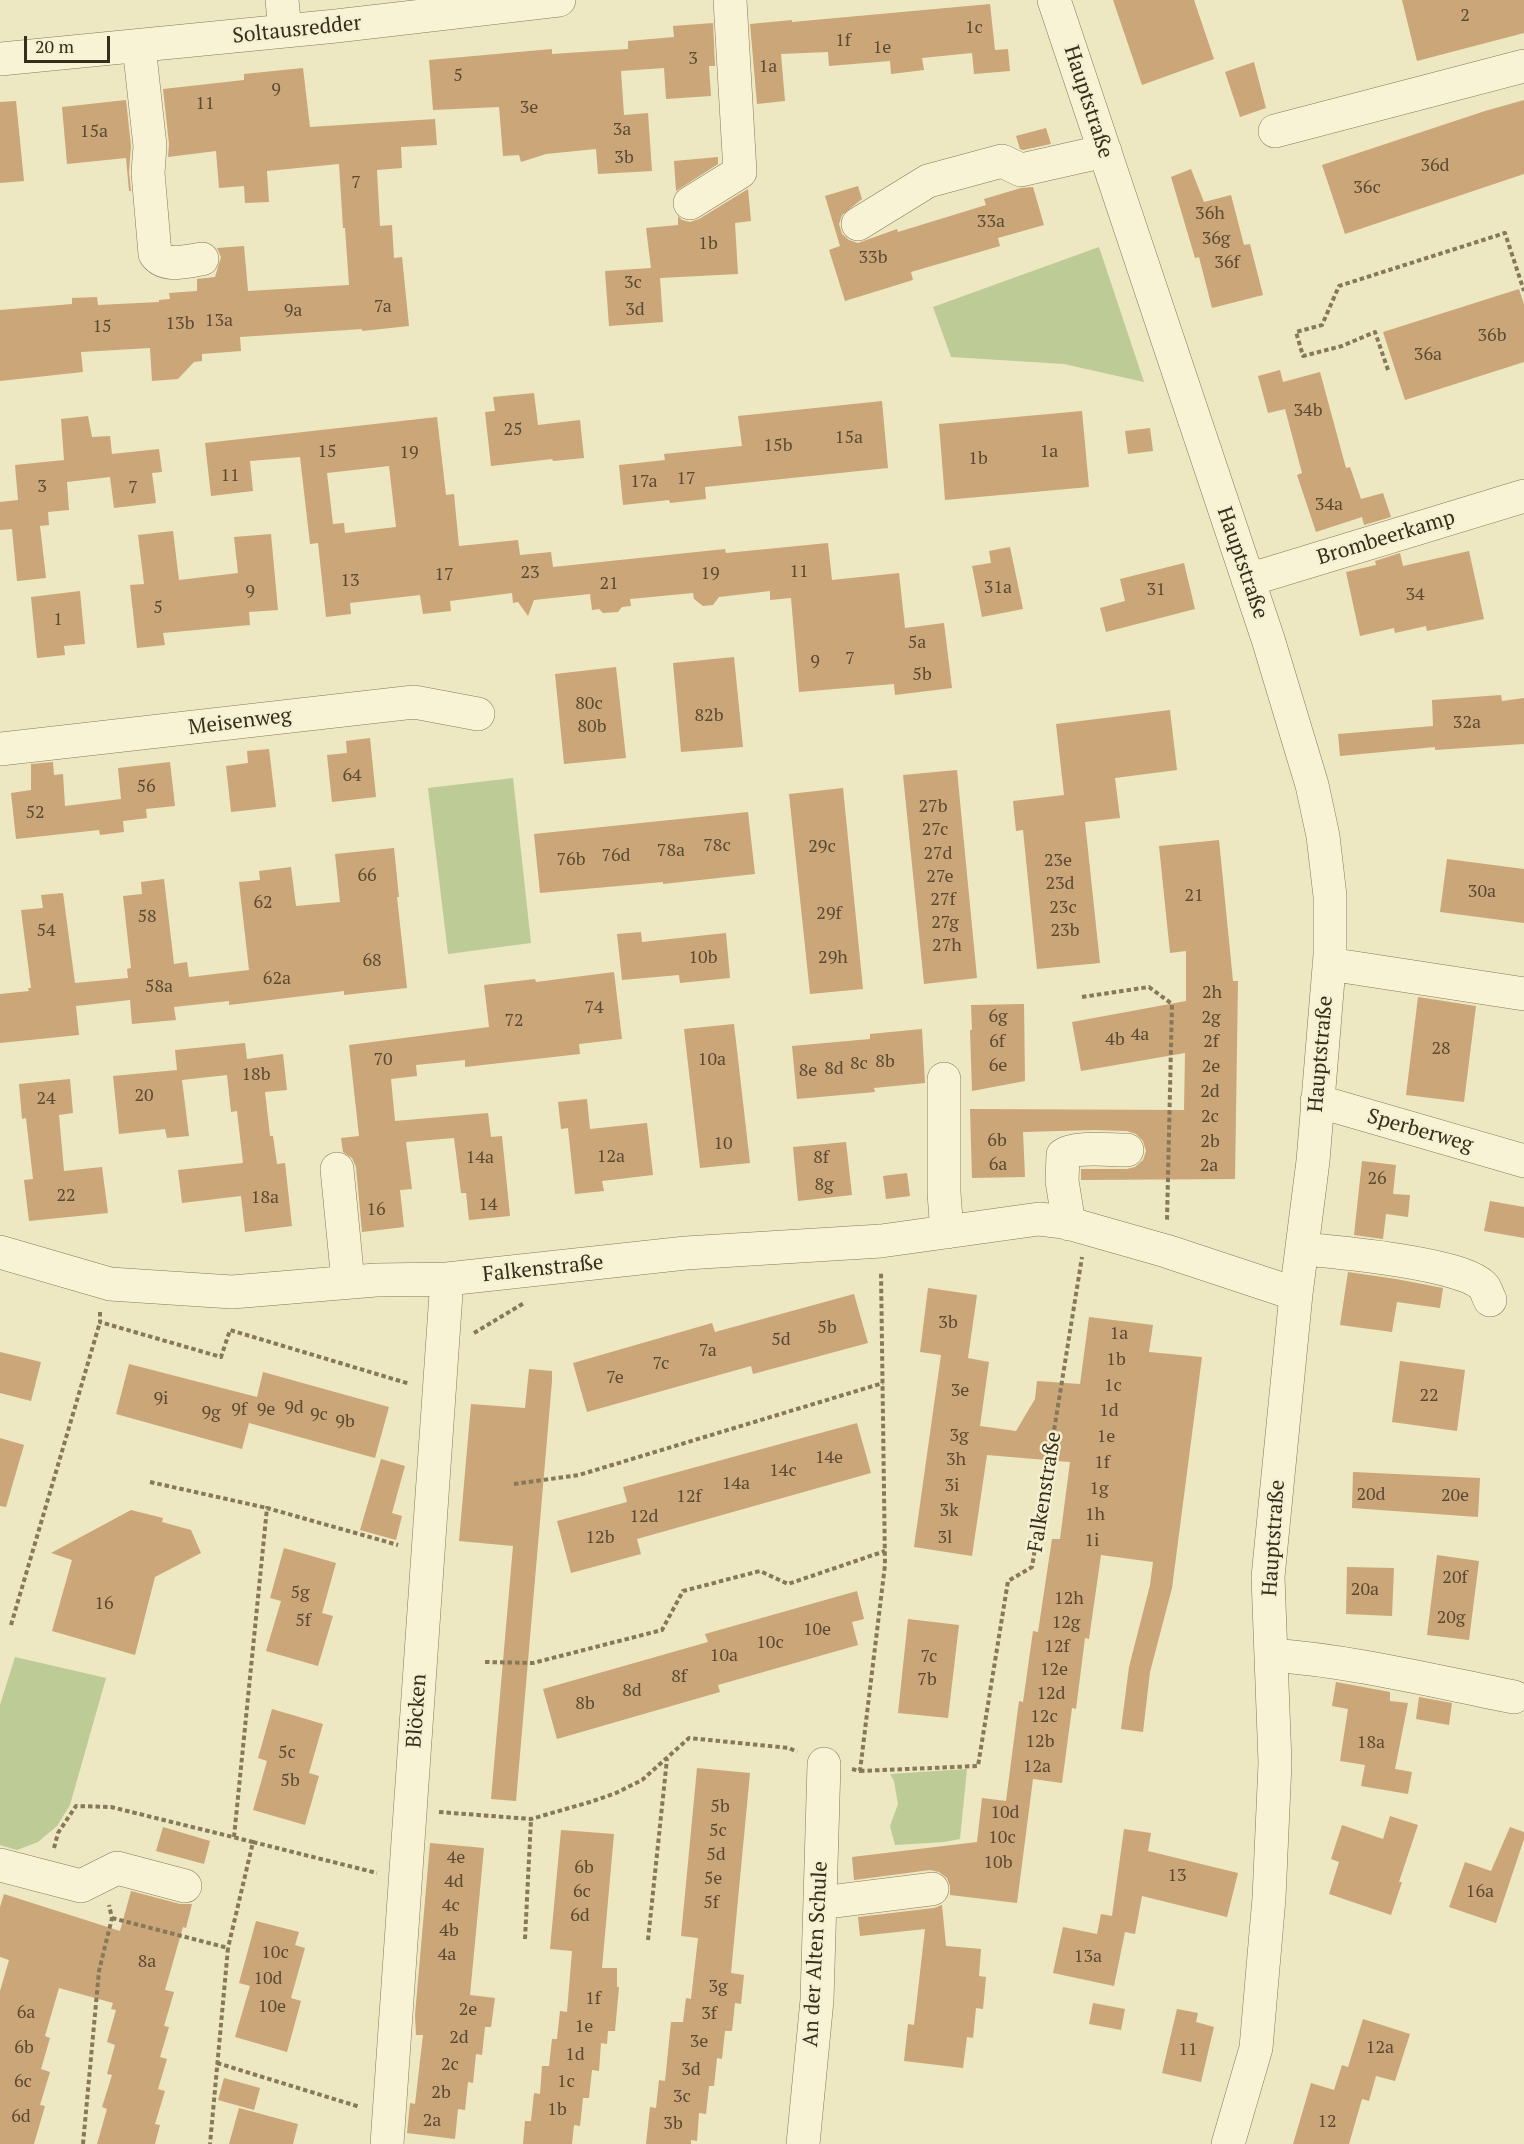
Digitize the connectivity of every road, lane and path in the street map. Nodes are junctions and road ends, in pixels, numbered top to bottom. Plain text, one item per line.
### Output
1 (559, 0) edge
2 (730, 0) edge
3 (1054, 0) edge
4 (283, 16) edge
5 (139, 46) junction
6 (0, 59) edge
7 (1524, 66) edge
8 (1275, 131) dead end
9 (1105, 151) junction
10 (690, 203) dead end
11 (858, 224) dead end
12 (202, 259) dead end
13 (1524, 291) edge
14 (1388, 370) dead end
15 (1524, 496) edge
16 (1248, 580) junction
17 (478, 714) dead end
18 (0, 749) edge
19 (1329, 964) junction
20 (1524, 994) edge
21 (1082, 997) dead end
22 (944, 1079) dead end
23 (1317, 1101) junction
24 (1127, 1150) dead end
25 (1524, 1161) edge
26 (337, 1169) dead end
27 (1078, 1226) junction
28 (947, 1232) junction
29 (881, 1241) junction
30 (1302, 1249) junction
31 (1166, 1251) junction
32 (0, 1252) edge
33 (447, 1279) junction
34 (99, 1281) junction
35 (348, 1282) junction
36 (1296, 1294) junction
37 (528, 1300) dead end
38 (1490, 1300) dead end
39 (100, 1322) junction
40 (442, 1352) junction
41 (883, 1383) junction
42 (439, 1393) junction
43 (150, 1482) dead end
44 (514, 1484) dead end
45 (267, 1508) junction
46 (885, 1551) junction
47 (428, 1554) junction
48 (11, 1625) dead end
49 (1271, 1655) junction
50 (486, 1662) dead end
51 (1514, 1697) dead end
52 (667, 1758) junction
53 (824, 1764) junction
54 (860, 1771) junction
55 (410, 1810) junction
56 (531, 1819) junction
57 (234, 1837) dead end
58 (253, 1842) dead end
59 (0, 1865) edge
60 (101, 1875) junction
61 (406, 1881) junction
62 (185, 1886) dead end
63 (932, 1889) dead end
64 (820, 1903) junction
65 (112, 1918) junction
66 (525, 1939) dead end
67 (648, 1940) dead end
68 (217, 2063) junction
69 (388, 2130) edge
70 (83, 2144) edge
71 (210, 2144) edge
72 (803, 2144) edge
73 (1228, 2144) edge

1 - 4 street, Soltausredder
2 - 10 street
3 - 9 street, Hauptstraße
4 - 5 street, Soltausredder
5 - 6 street, Soltausredder
5 - 12 street
7 - 8 street
9 - 11 street
9 - 16 street, Hauptstraße
13 - 14 path
15 - 16 street, Brombeerkamp
16 - 19 street, Hauptstraße
17 - 18 street, Meisenweg
19 - 20 street
19 - 23 street, Hauptstraße
21 - 31 path
22 - 28 street
23 - 25 street, Sperberweg
23 - 30 street, Hauptstraße
24 - 27 street
26 - 35 street
27 - 28 street, Falkenstraße
27 - 31 street, Falkenstraße
27 - 54 path, Falkenstraße
28 - 29 street, Falkenstraße
29 - 33 street, Falkenstraße
29 - 41 path
30 - 36 street, Hauptstraße
30 - 38 street
31 - 36 street, Falkenstraße
32 - 34 street, Falkenstraße
33 - 35 street, Falkenstraße
33 - 40 street, Blöcken
34 - 35 street, Falkenstraße
34 - 39 path
36 - 49 street, Hauptstraße
37 - 40 path
39 - 42 path
39 - 48 path
40 - 42 street, Blöcken
41 - 44 path
41 - 46 path
42 - 47 street, Blöcken
43 - 45 path
45 - 47 path
45 - 57 path
46 - 50 path
46 - 54 path
47 - 55 street, Blöcken
49 - 51 street
49 - 73 street, Hauptstraße
52 - 53 path
52 - 56 path
52 - 67 path
53 - 54 path
53 - 64 street, An der Alten Schule
55 - 56 path
55 - 61 street, Blöcken
56 - 66 path
58 - 61 path
59 - 60 street
60 - 62 street
60 - 65 path
61 - 69 street, Blöcken
63 - 64 street
64 - 72 street, An der Alten Schule
65 - 68 path
65 - 70 path
68 - 69 path
68 - 71 path

